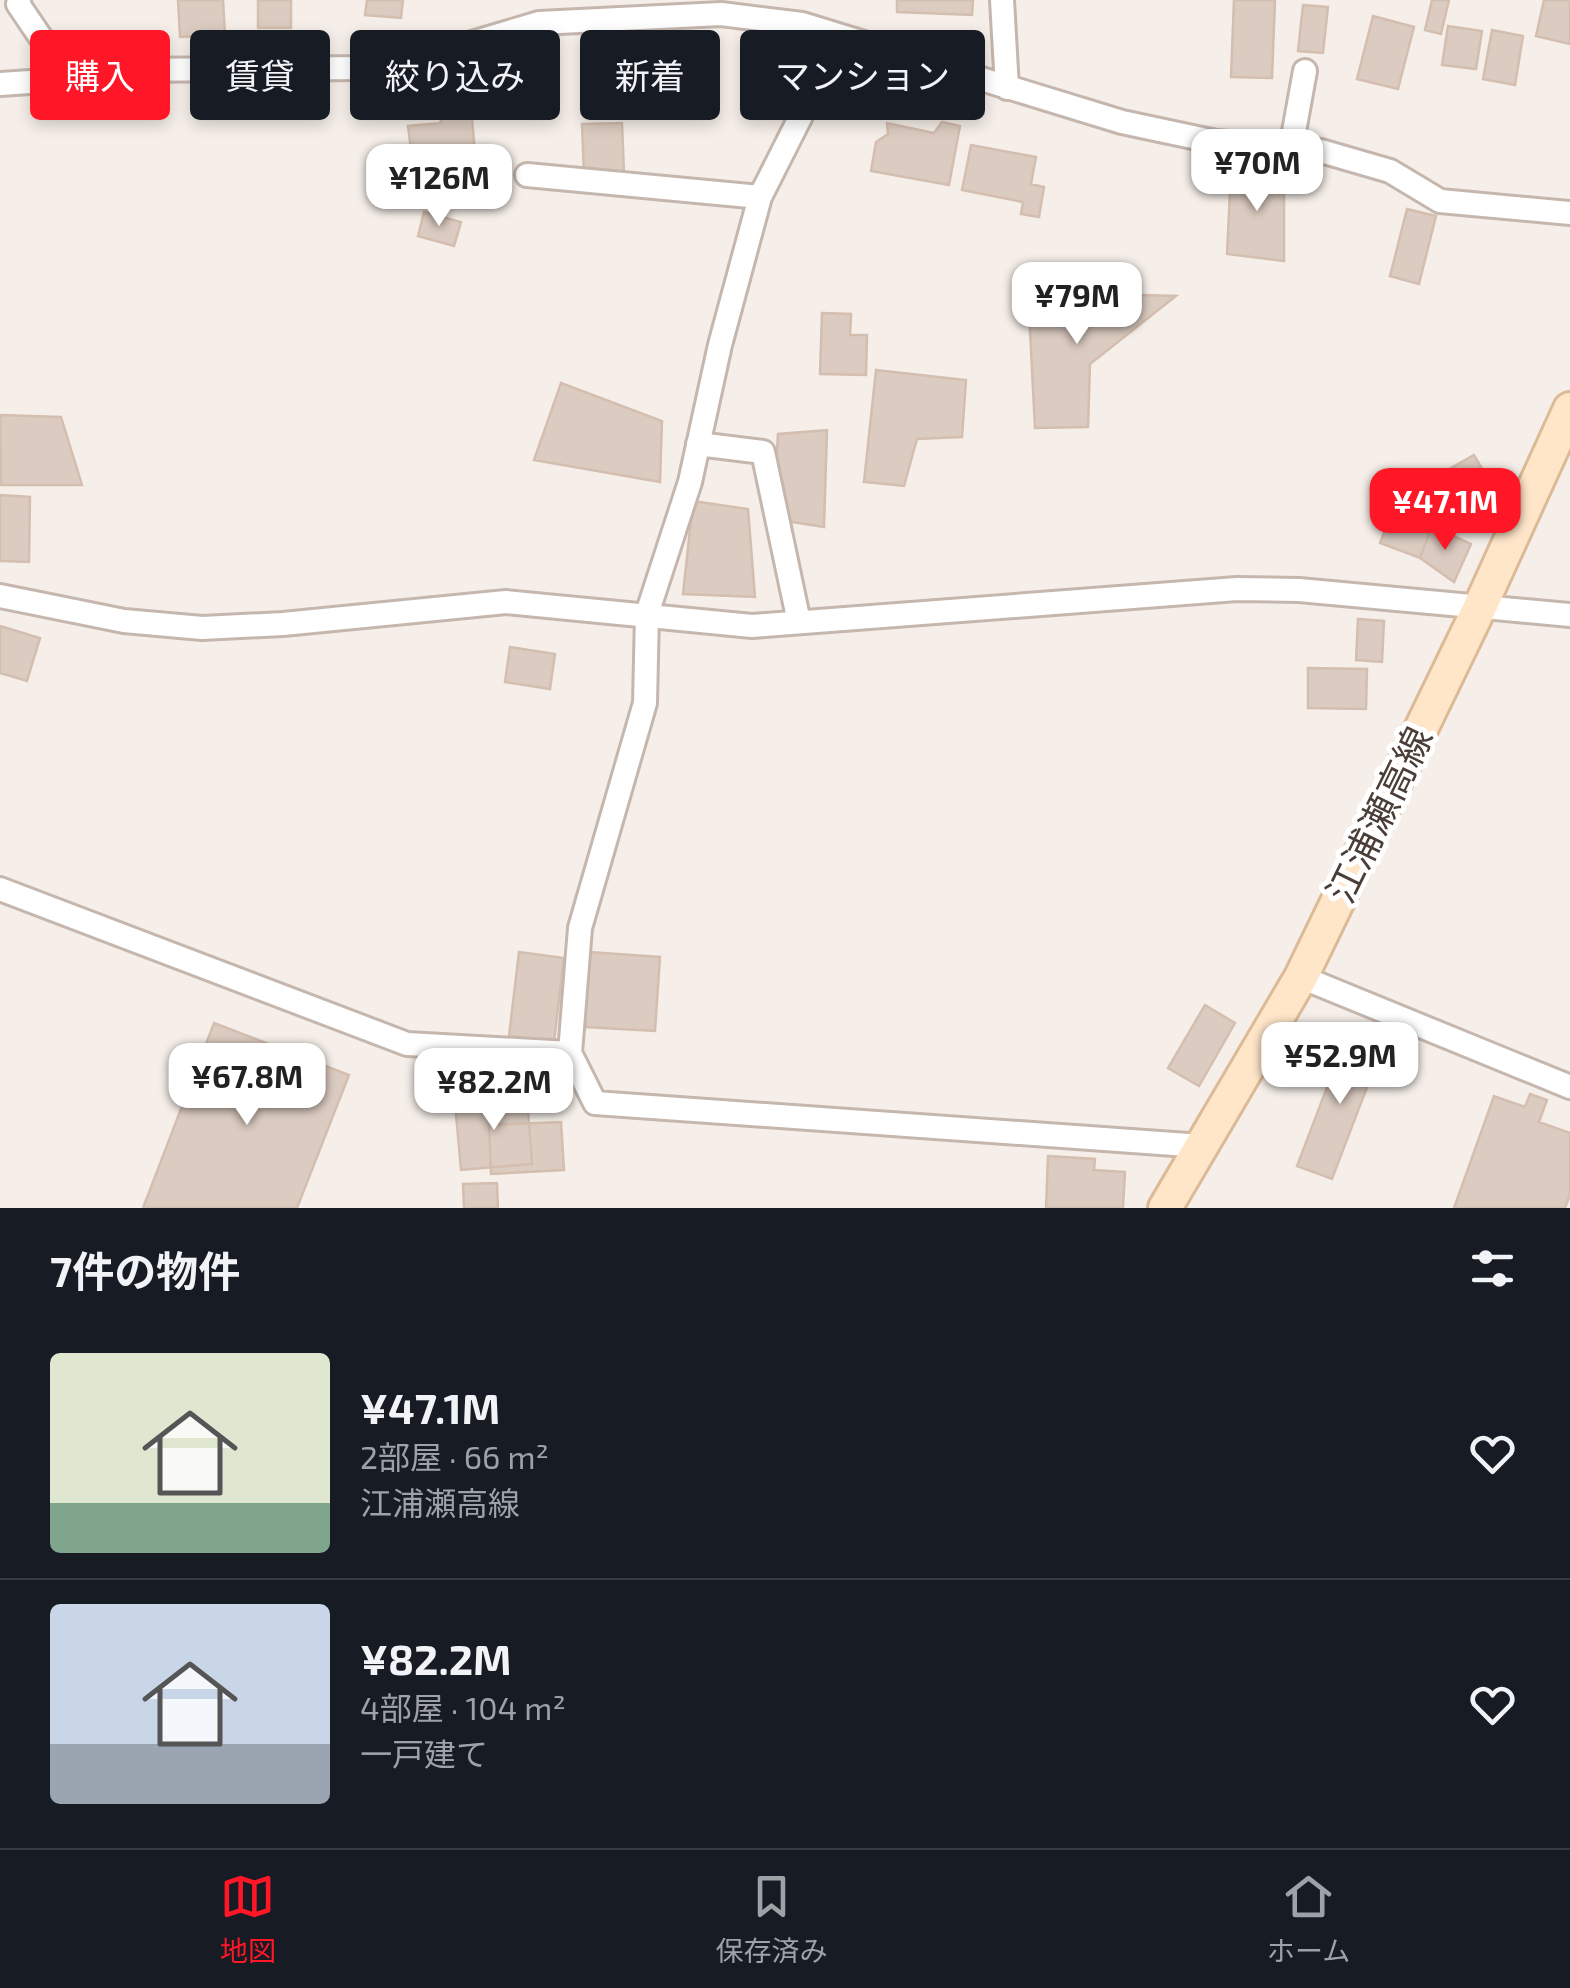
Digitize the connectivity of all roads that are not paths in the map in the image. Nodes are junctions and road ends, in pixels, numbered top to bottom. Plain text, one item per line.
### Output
1 (19, 0) edge
2 (1002, 0) edge
3 (802, 24) junction
4 (36, 30) edge
5 (804, 30) edge
6 (821, 30) edge
7 (170, 70) edge
8 (1304, 71) dead end
9 (30, 82) edge
10 (985, 82) edge
11 (0, 84) edge
12 (1007, 88) junction
13 (799, 120) edge
14 (1291, 148) junction
15 (527, 175) dead end
16 (760, 196) junction
17 (1570, 213) edge
18 (1570, 409) edge
19 (698, 444) junction
20 (0, 596) edge
21 (1480, 609) junction
22 (647, 614) junction
23 (1570, 615) edge
24 (799, 622) junction
25 (0, 889) edge
26 (1301, 977) junction
27 (570, 1052) junction
28 (1570, 1087) edge
29 (1202, 1146) junction
30 (1165, 1208) edge

1 - 4 street
2 - 12 street
3 - 5 street
3 - 6 street
3 - 7 street
8 - 14 street
9 - 11 street
10 - 12 street
12 - 14 street
13 - 16 street
14 - 17 street
15 - 16 street
16 - 19 street
18 - 21 main road, 江浦瀬高線
19 - 22 street
19 - 24 street
20 - 22 street
21 - 23 street
21 - 24 street
21 - 26 main road, 江浦瀬高線
22 - 24 street
22 - 27 street
25 - 27 street
26 - 28 street
26 - 29 main road, 江浦瀬高線
27 - 29 street
29 - 30 main road, 江浦瀬高線

